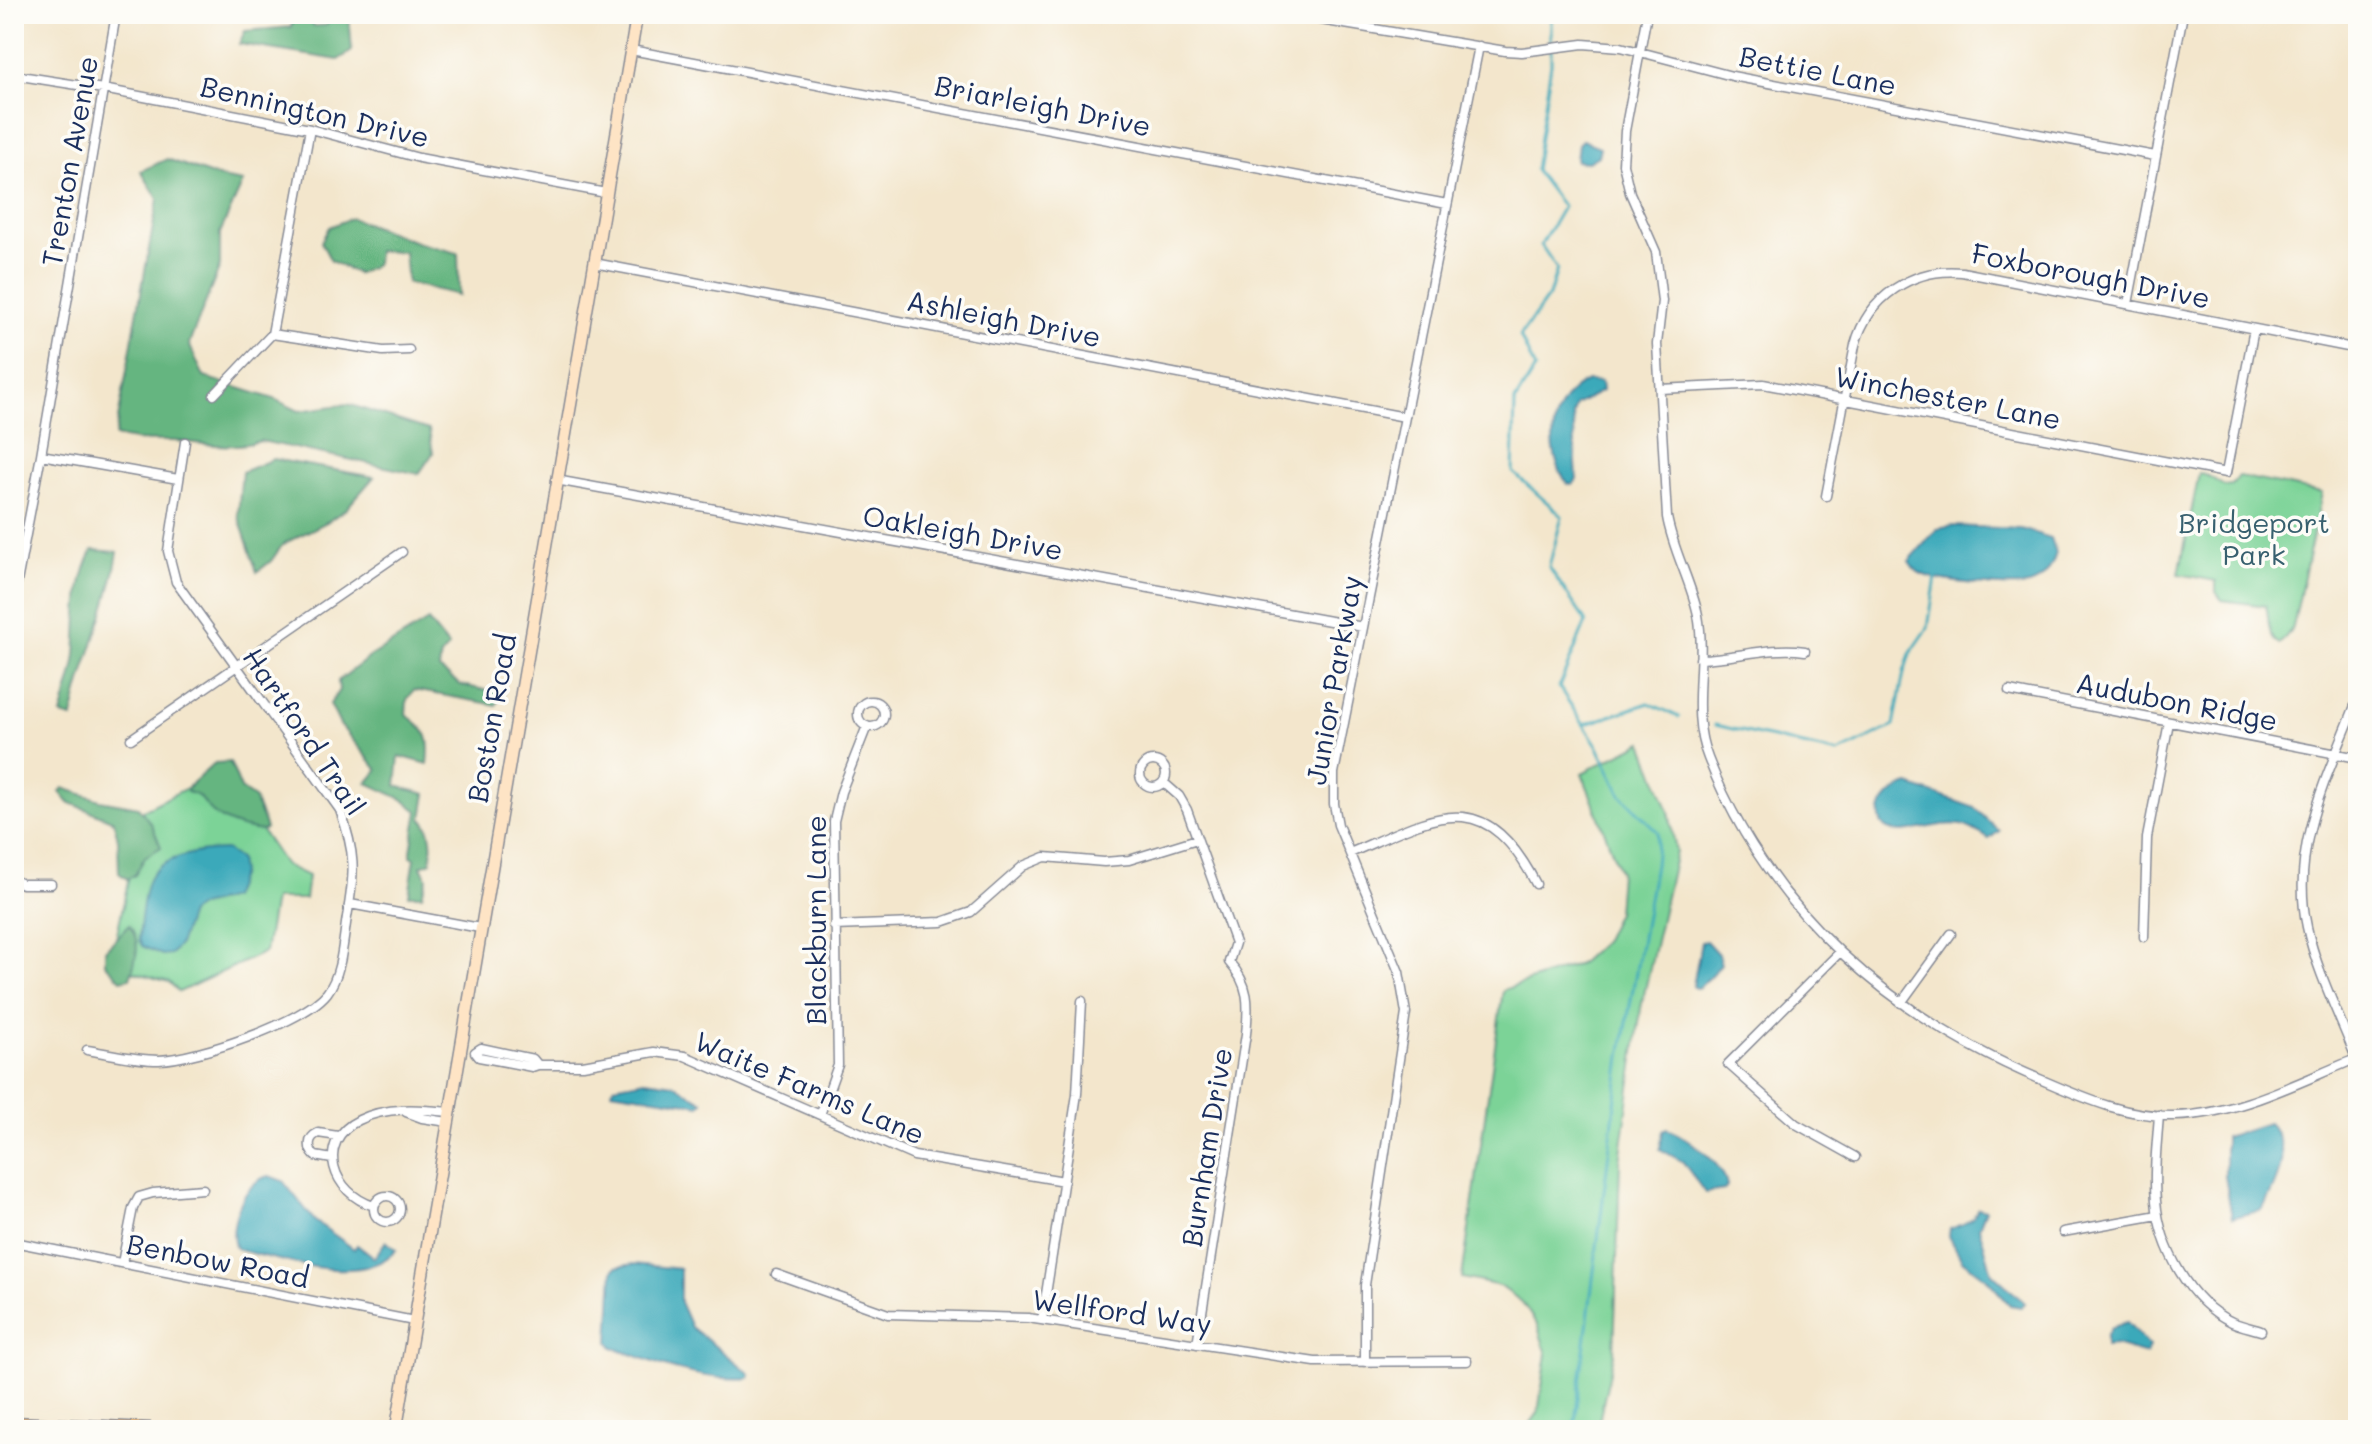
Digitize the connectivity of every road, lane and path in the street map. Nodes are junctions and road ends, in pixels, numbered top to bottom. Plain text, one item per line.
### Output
1 (116, 14) edge
2 (637, 14) edge
3 (1285, 14) edge
4 (1358, 14) edge
5 (1647, 14) edge
6 (2183, 14) edge
7 (1356, 26) junction
8 (1479, 46) junction
9 (631, 50) junction
10 (1640, 53) junction
11 (14, 75) edge
12 (103, 89) junction
13 (310, 129) junction
14 (2155, 156) junction
15 (606, 193) junction
16 (1447, 204) junction
17 (594, 263) junction
18 (2128, 304) junction
19 (2254, 329) junction
20 (272, 334) junction
21 (2358, 349) edge
22 (409, 350) dead end
23 (1660, 389) junction
24 (214, 395) dead end
25 (1845, 399) junction
26 (1405, 417) junction
27 (185, 442) dead end
28 (41, 455) junction
29 (178, 479) junction
30 (556, 480) junction
31 (1826, 496) dead end
32 (402, 552) dead end
33 (14, 598) edge
34 (1363, 627) junction
35 (1805, 651) dead end
36 (1700, 659) junction
37 (236, 668) junction
38 (2009, 691) dead end
39 (2358, 698) edge
40 (2169, 722) junction
41 (867, 726) dead end
42 (131, 739) dead end
43 (2336, 754) junction
44 (2358, 758) edge
45 (1163, 782) dead end
46 (1197, 839) junction
47 (1350, 853) junction
48 (14, 880) edge
49 (51, 884) dead end
50 (1536, 884) dead end
51 (350, 904) junction
52 (834, 926) junction
53 (480, 928) junction
54 (1951, 934) dead end
55 (2144, 937) dead end
56 (1840, 952) junction
57 (1082, 1001) dead end
58 (1901, 1003) junction
59 (459, 1049) junction
60 (87, 1050) dead end
61 (2357, 1058) edge
62 (820, 1115) junction
63 (2159, 1115) junction
64 (449, 1117) junction
65 (338, 1136) junction
66 (1855, 1157) dead end
67 (332, 1159) junction
68 (1064, 1181) junction
69 (203, 1189) dead end
70 (374, 1206) dead end
71 (2158, 1215) junction
72 (2063, 1232) dead end
73 (14, 1242) edge
74 (122, 1263) junction
75 (776, 1274) dead end
76 (1042, 1320) junction
77 (414, 1321) junction
78 (2261, 1331) dead end
79 (1197, 1344) junction
80 (1467, 1361) dead end
81 (1365, 1362) junction
82 (14, 1424) edge
83 (150, 1430) edge
84 (396, 1430) edge

1 - 12 street, Trenton Avenue
2 - 9 street, Boston Road
3 - 7 street, Bettie Lane
4 - 7 street
5 - 10 street
6 - 14 street
7 - 8 street, Bettie Lane
8 - 10 street, Bettie Lane
8 - 16 street, Junior Parkway
9 - 15 street, Boston Road
9 - 16 street, Briarleigh Drive
10 - 14 street, Bettie Lane
10 - 23 street
11 - 12 street, Bennington Drive
12 - 13 street, Bennington Drive
12 - 28 street, Trenton Avenue
13 - 15 street, Bennington Drive
13 - 20 street
14 - 18 street
15 - 17 street, Boston Road
16 - 26 street, Junior Parkway
17 - 26 street, Ashleigh Drive
17 - 30 street, Boston Road
18 - 19 street, Foxborough Drive
18 - 25 street, Foxborough Drive
19 - 21 street, Foxborough Drive
19 - 25 street, Winchester Lane
20 - 22 street
20 - 24 street
23 - 25 street, Winchester Lane
23 - 36 street
25 - 31 street, Foxborough Drive
26 - 34 street, Junior Parkway
27 - 29 street, Hartford Trail
28 - 29 street
28 - 33 street, Trenton Avenue
29 - 37 street, Hartford Trail
30 - 34 street, Oakleigh Drive
30 - 53 street, Boston Road
32 - 37 street
34 - 47 street, Junior Parkway
35 - 36 street
36 - 56 street
37 - 42 street
37 - 51 street, Hartford Trail
38 - 40 street, Audubon Ridge
39 - 43 street
40 - 43 street, Audubon Ridge
40 - 55 street
41 - 52 street, Blackburn Lane
43 - 44 street, Audubon Ridge
43 - 61 street
45 - 46 street
46 - 52 street
46 - 79 street, Burnham Drive
47 - 50 street
47 - 81 street, Junior Parkway
48 - 49 street
51 - 53 street
51 - 60 street, Hartford Trail
52 - 62 street, Blackburn Lane
53 - 59 street, Boston Road
54 - 58 street
56 - 58 street
56 - 66 street
57 - 68 street
58 - 63 street
59 - 62 street, Waite Farms Lane
59 - 64 street, Boston Road
61 - 63 street
62 - 68 street, Waite Farms Lane
63 - 71 street
64 - 65 street
64 - 77 street, Boston Road
65 - 67 street
65 - 67 street
67 - 70 street
68 - 76 street
69 - 74 street
71 - 72 street
71 - 78 street
73 - 74 street, Benbow Road
74 - 77 street, Benbow Road
75 - 76 street, Wellford Way
76 - 79 street, Wellford Way
77 - 84 street, Boston Road
79 - 81 street, Wellford Way
80 - 81 street, Wellford Way
82 - 83 highway

